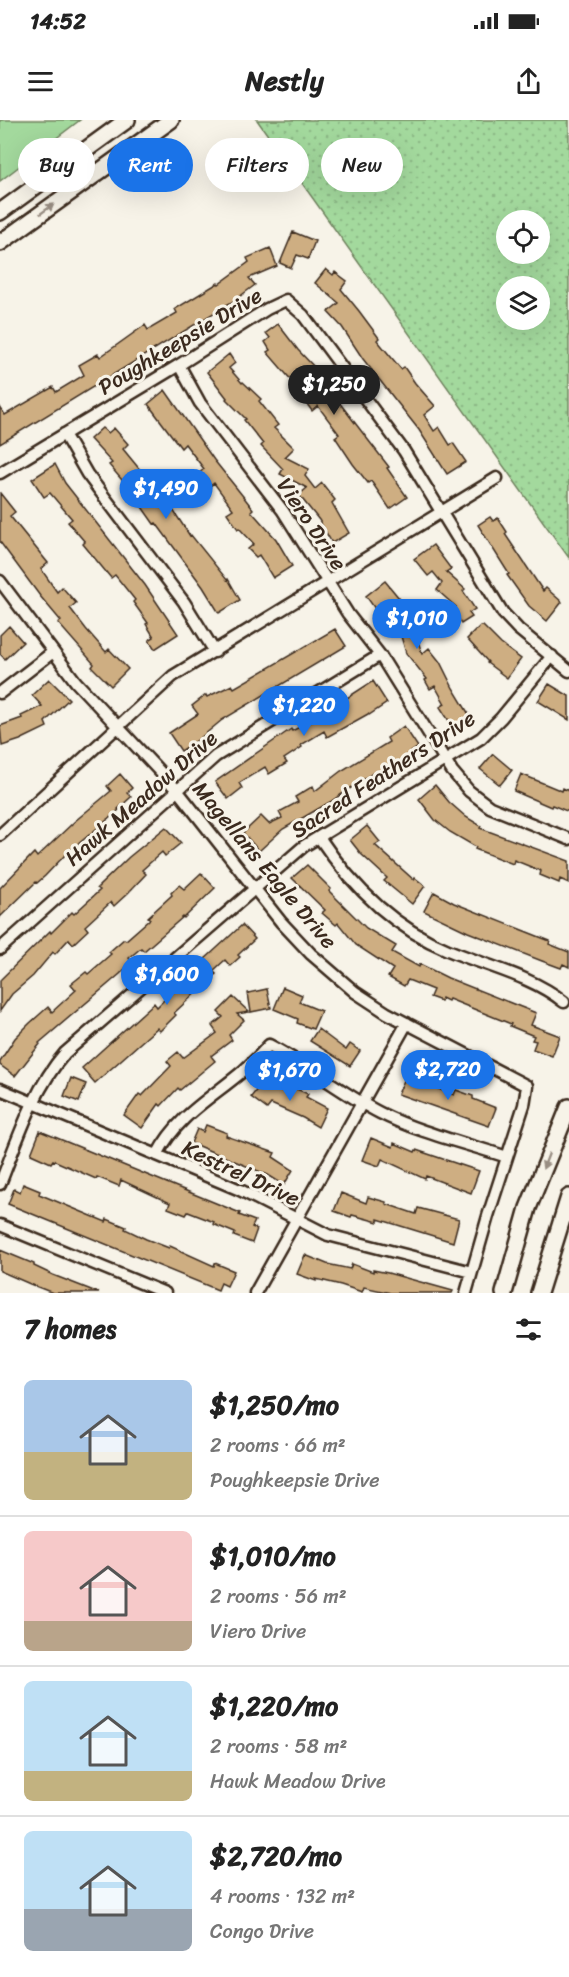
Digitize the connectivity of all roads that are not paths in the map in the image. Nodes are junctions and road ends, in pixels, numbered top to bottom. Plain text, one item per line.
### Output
1 (127, 120) edge
2 (171, 120) edge
3 (0, 212) edge
4 (0, 243) edge
5 (179, 365) junction
6 (64, 434) junction
7 (0, 473) edge
8 (497, 478) dead end
9 (442, 513) junction
10 (0, 581) edge
11 (328, 583) junction
12 (53, 652) junction
13 (215, 652) junction
14 (380, 655) junction
15 (552, 656) junction
16 (569, 671) edge
17 (0, 693) edge
18 (117, 728) junction
19 (445, 761) junction
20 (177, 790) junction
21 (0, 835) edge
22 (319, 837) junction
23 (569, 839) edge
24 (254, 888) junction
25 (0, 949) edge
26 (564, 1002) dead end
27 (406, 1023) junction
28 (0, 1089) edge
29 (362, 1102) junction
30 (33, 1104) junction
31 (569, 1107) edge
32 (157, 1155) junction
33 (507, 1157) junction
34 (0, 1184) edge
35 (569, 1197) edge
36 (296, 1220) junction
37 (569, 1221) edge
38 (0, 1225) edge
39 (472, 1272) junction
40 (165, 1293) edge
41 (255, 1293) edge
42 (466, 1293) edge
43 (504, 1293) edge
44 (539, 1293) edge
45 (547, 1293) edge

1 - 3 highway
4 -> 2 highway
5 - 6 street, Poughkeepsie Drive
5 - 9 street, Poughkeepsie Drive
5 - 11 street, Viero Drive
6 - 7 street, Poughkeepsie Drive
6 - 13 street
8 - 9 street
9 - 11 street
9 - 15 street, Poughkeepsie Drive
10 - 12 street, Magellans Eagle Drive
11 - 13 street
11 - 14 street, Viero Drive
12 - 17 street
12 - 18 street, Magellans Eagle Drive
13 - 18 street
14 - 19 street, Viero Drive
14 - 20 street, Hawk Meadow Drive
15 - 16 street, Poughkeepsie Drive
15 - 19 street, Sacred Feathers Drive
18 - 20 street, Magellans Eagle Drive
18 - 21 street
19 - 22 street, Sacred Feathers Drive
19 - 23 street, Viero Drive
20 - 24 street, Magellans Eagle Drive
20 - 25 street, Hawk Meadow Drive
22 - 24 street, Sacred Feathers Drive
22 - 26 street
24 - 27 street, Magellans Eagle Drive
24 - 30 street, Sacred Feathers Drive
27 - 29 street
27 - 33 street, Magellans Eagle Drive
28 - 30 street, Kestrel Drive
29 - 32 street
29 - 33 street
29 - 36 street
30 - 32 street, Kestrel Drive
30 - 34 street, Sacred Feathers Drive
31 -> 43 highway
32 - 36 street, Kestrel Drive
33 - 39 street, Magellans Eagle Drive
35 - 44 highway
36 - 39 street, Kestrel Drive
36 - 41 street
37 - 45 highway
38 - 40 street
39 - 42 street, Magellans Eagle Drive

